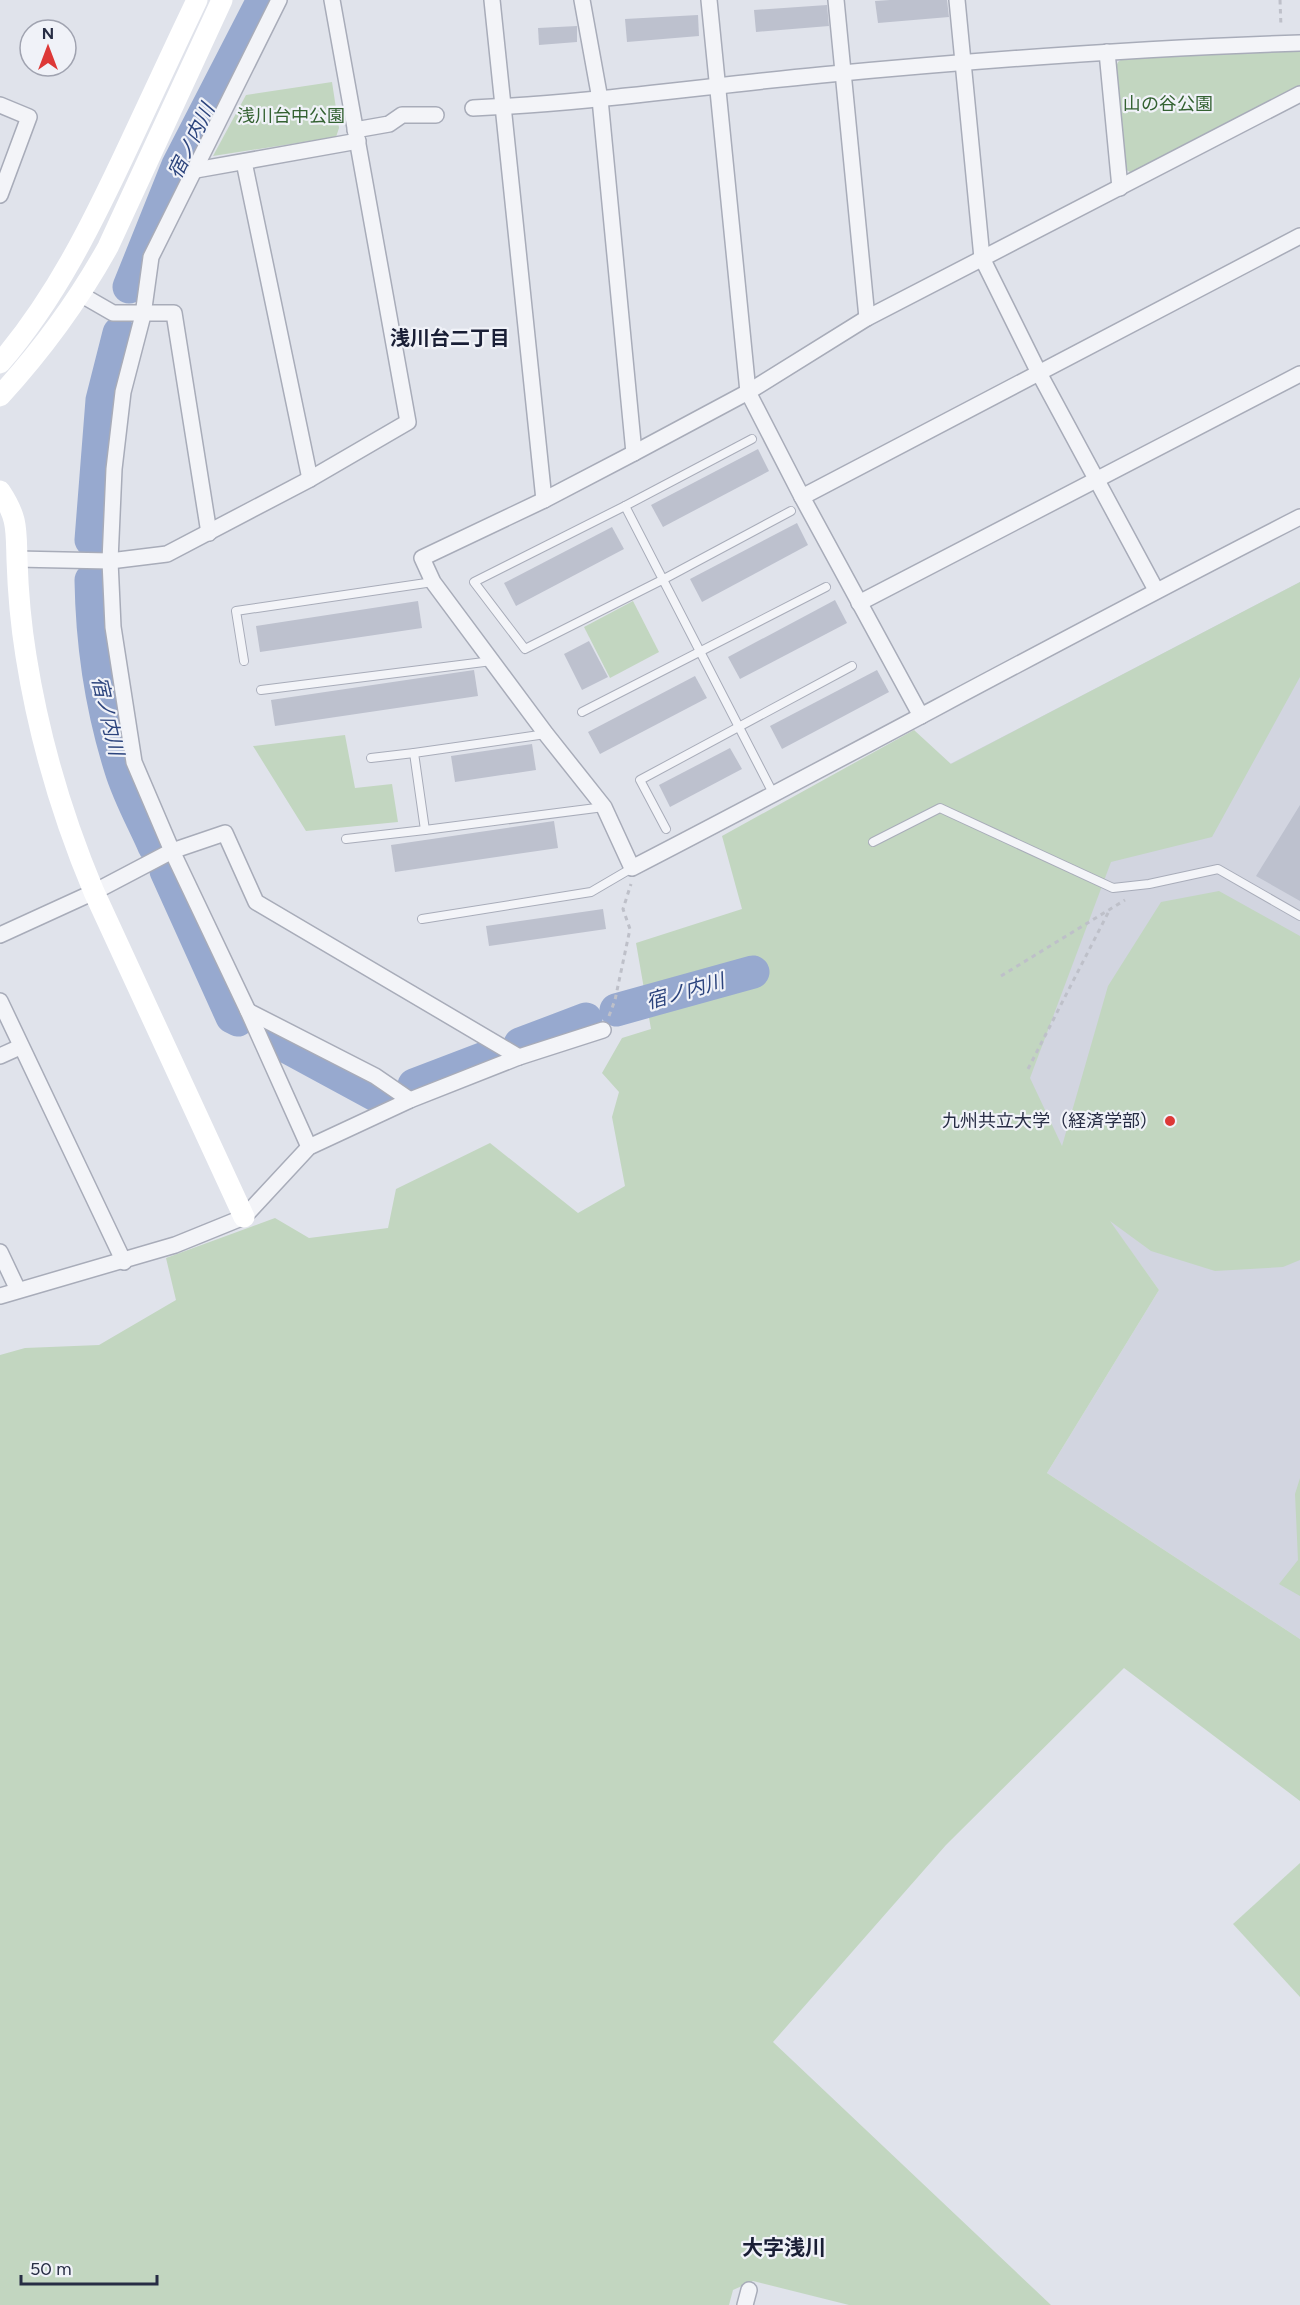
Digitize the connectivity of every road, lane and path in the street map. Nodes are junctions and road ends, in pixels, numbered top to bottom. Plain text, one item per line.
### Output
1 (197, 0) edge
2 (222, 0) edge
3 (279, 0) edge
4 (332, 0) edge
5 (492, 0) edge
6 (582, 0) edge
7 (709, 0) edge
8 (836, 0) edge
9 (957, 0) edge
10 (1280, 0) edge
11 (1282, 43) junction
12 (1300, 43) edge
13 (1107, 52) junction
14 (963, 63) junction
15 (843, 73) junction
16 (717, 85) junction
17 (1300, 96) edge
18 (600, 99) junction
19 (0, 105) edge
20 (505, 107) junction
21 (473, 108) dead end
22 (436, 115) dead end
23 (356, 135) junction
24 (244, 162) junction
25 (196, 170) junction
26 (1120, 188) junction
27 (0, 195) edge
28 (1300, 236) edge
29 (982, 258) junction
30 (80, 294) junction
31 (143, 315) junction
32 (867, 318) junction
33 (0, 363) edge
34 (1039, 373) junction
35 (1300, 374) edge
36 (748, 392) junction
37 (0, 396) edge
38 (752, 438) dead end
39 (634, 453) junction
40 (310, 479) junction
41 (1096, 481) junction
42 (0, 491) edge
43 (802, 497) junction
44 (544, 500) junction
45 (625, 506) junction
46 (791, 511) dead end
47 (1300, 517) edge
48 (209, 533) junction
49 (9, 538) edge
50 (17, 559) junction
51 (110, 561) junction
52 (664, 579) junction
53 (433, 582) junction
54 (826, 587) dead end
55 (1156, 590) junction
56 (859, 603) junction
57 (702, 653) junction
58 (244, 660) dead end
59 (493, 661) junction
60 (852, 666) dead end
61 (261, 690) dead end
62 (582, 712) dead end
63 (921, 716) junction
64 (739, 726) junction
65 (546, 734) junction
66 (414, 753) junction
67 (371, 758) dead end
68 (774, 795) junction
69 (604, 807) junction
70 (666, 829) dead end
71 (425, 830) junction
72 (346, 839) dead end
73 (873, 842) dead end
74 (172, 851) junction
75 (632, 868) junction
76 (1149, 884) junction
77 (94, 892) junction
78 (1110, 909) junction
79 (1300, 916) edge
80 (422, 919) dead end
81 (0, 935) edge
82 (1001, 976) dead end
83 (615, 1000) dead end
84 (0, 1001) edge
85 (248, 1011) junction
86 (603, 1030) dead end
87 (20, 1047) junction
88 (0, 1056) edge
89 (519, 1057) junction
90 (1028, 1069) dead end
91 (410, 1100) junction
92 (309, 1147) junction
93 (244, 1217) junction
94 (0, 1252) edge
95 (124, 1262) junction
96 (18, 1290) junction
97 (0, 1296) edge

1 - 33 street
2 - 30 street
3 - 25 street
4 - 23 street
5 - 20 street
6 - 18 street
7 - 16 street
8 - 15 street
9 - 14 street
10 - 11 path
11 - 12 street
11 - 13 street
13 - 14 street
13 - 26 street
14 - 15 street
14 - 29 street
15 - 16 street
15 - 32 street
16 - 18 street
16 - 36 street
17 - 26 street
18 - 20 street
18 - 39 street
19 - 27 street
20 - 21 street
20 - 44 street
22 - 23 street
23 - 24 street
23 - 40 street
24 - 25 street
24 - 40 street
25 - 31 street
26 - 29 street
28 - 34 street
29 - 32 street
29 - 34 street
30 - 31 street
30 - 37 street
31 - 48 street
31 - 51 street
32 - 36 street
34 - 41 street
34 - 43 street
35 - 41 street
36 - 39 street
36 - 43 street
38 - 45 lane
39 - 44 street
40 - 48 street
41 - 55 street
41 - 56 street
42 - 49 street
43 - 56 street
44 - 53 street
45 - 52 lane
45 - 52 lane
46 - 52 lane
47 - 55 street
48 - 51 street
49 - 50 street
50 - 51 street
50 - 77 street
51 - 74 street
52 - 57 lane
53 - 58 lane
53 - 59 street
54 - 57 lane
55 - 63 street
56 - 63 street
57 - 62 lane
57 - 64 lane
59 - 61 lane
59 - 65 street
60 - 64 lane
63 - 68 street
64 - 68 lane
64 - 70 lane
65 - 66 lane
65 - 69 street
66 - 67 lane
66 - 71 lane
68 - 75 street
69 - 71 lane
69 - 75 street
71 - 72 lane
73 - 76 lane
74 - 77 street
74 - 85 street
74 - 89 street
75 - 80 lane
75 - 83 path
76 - 78 path
76 - 79 lane
77 - 81 street
77 - 93 street
78 - 82 path
78 - 90 path
84 - 87 street
85 - 91 street
85 - 92 street
86 - 89 street
87 - 88 street
87 - 95 street
89 - 91 street
91 - 92 street
92 - 93 street
93 - 95 street
94 - 96 street
95 - 96 street
96 - 97 street

